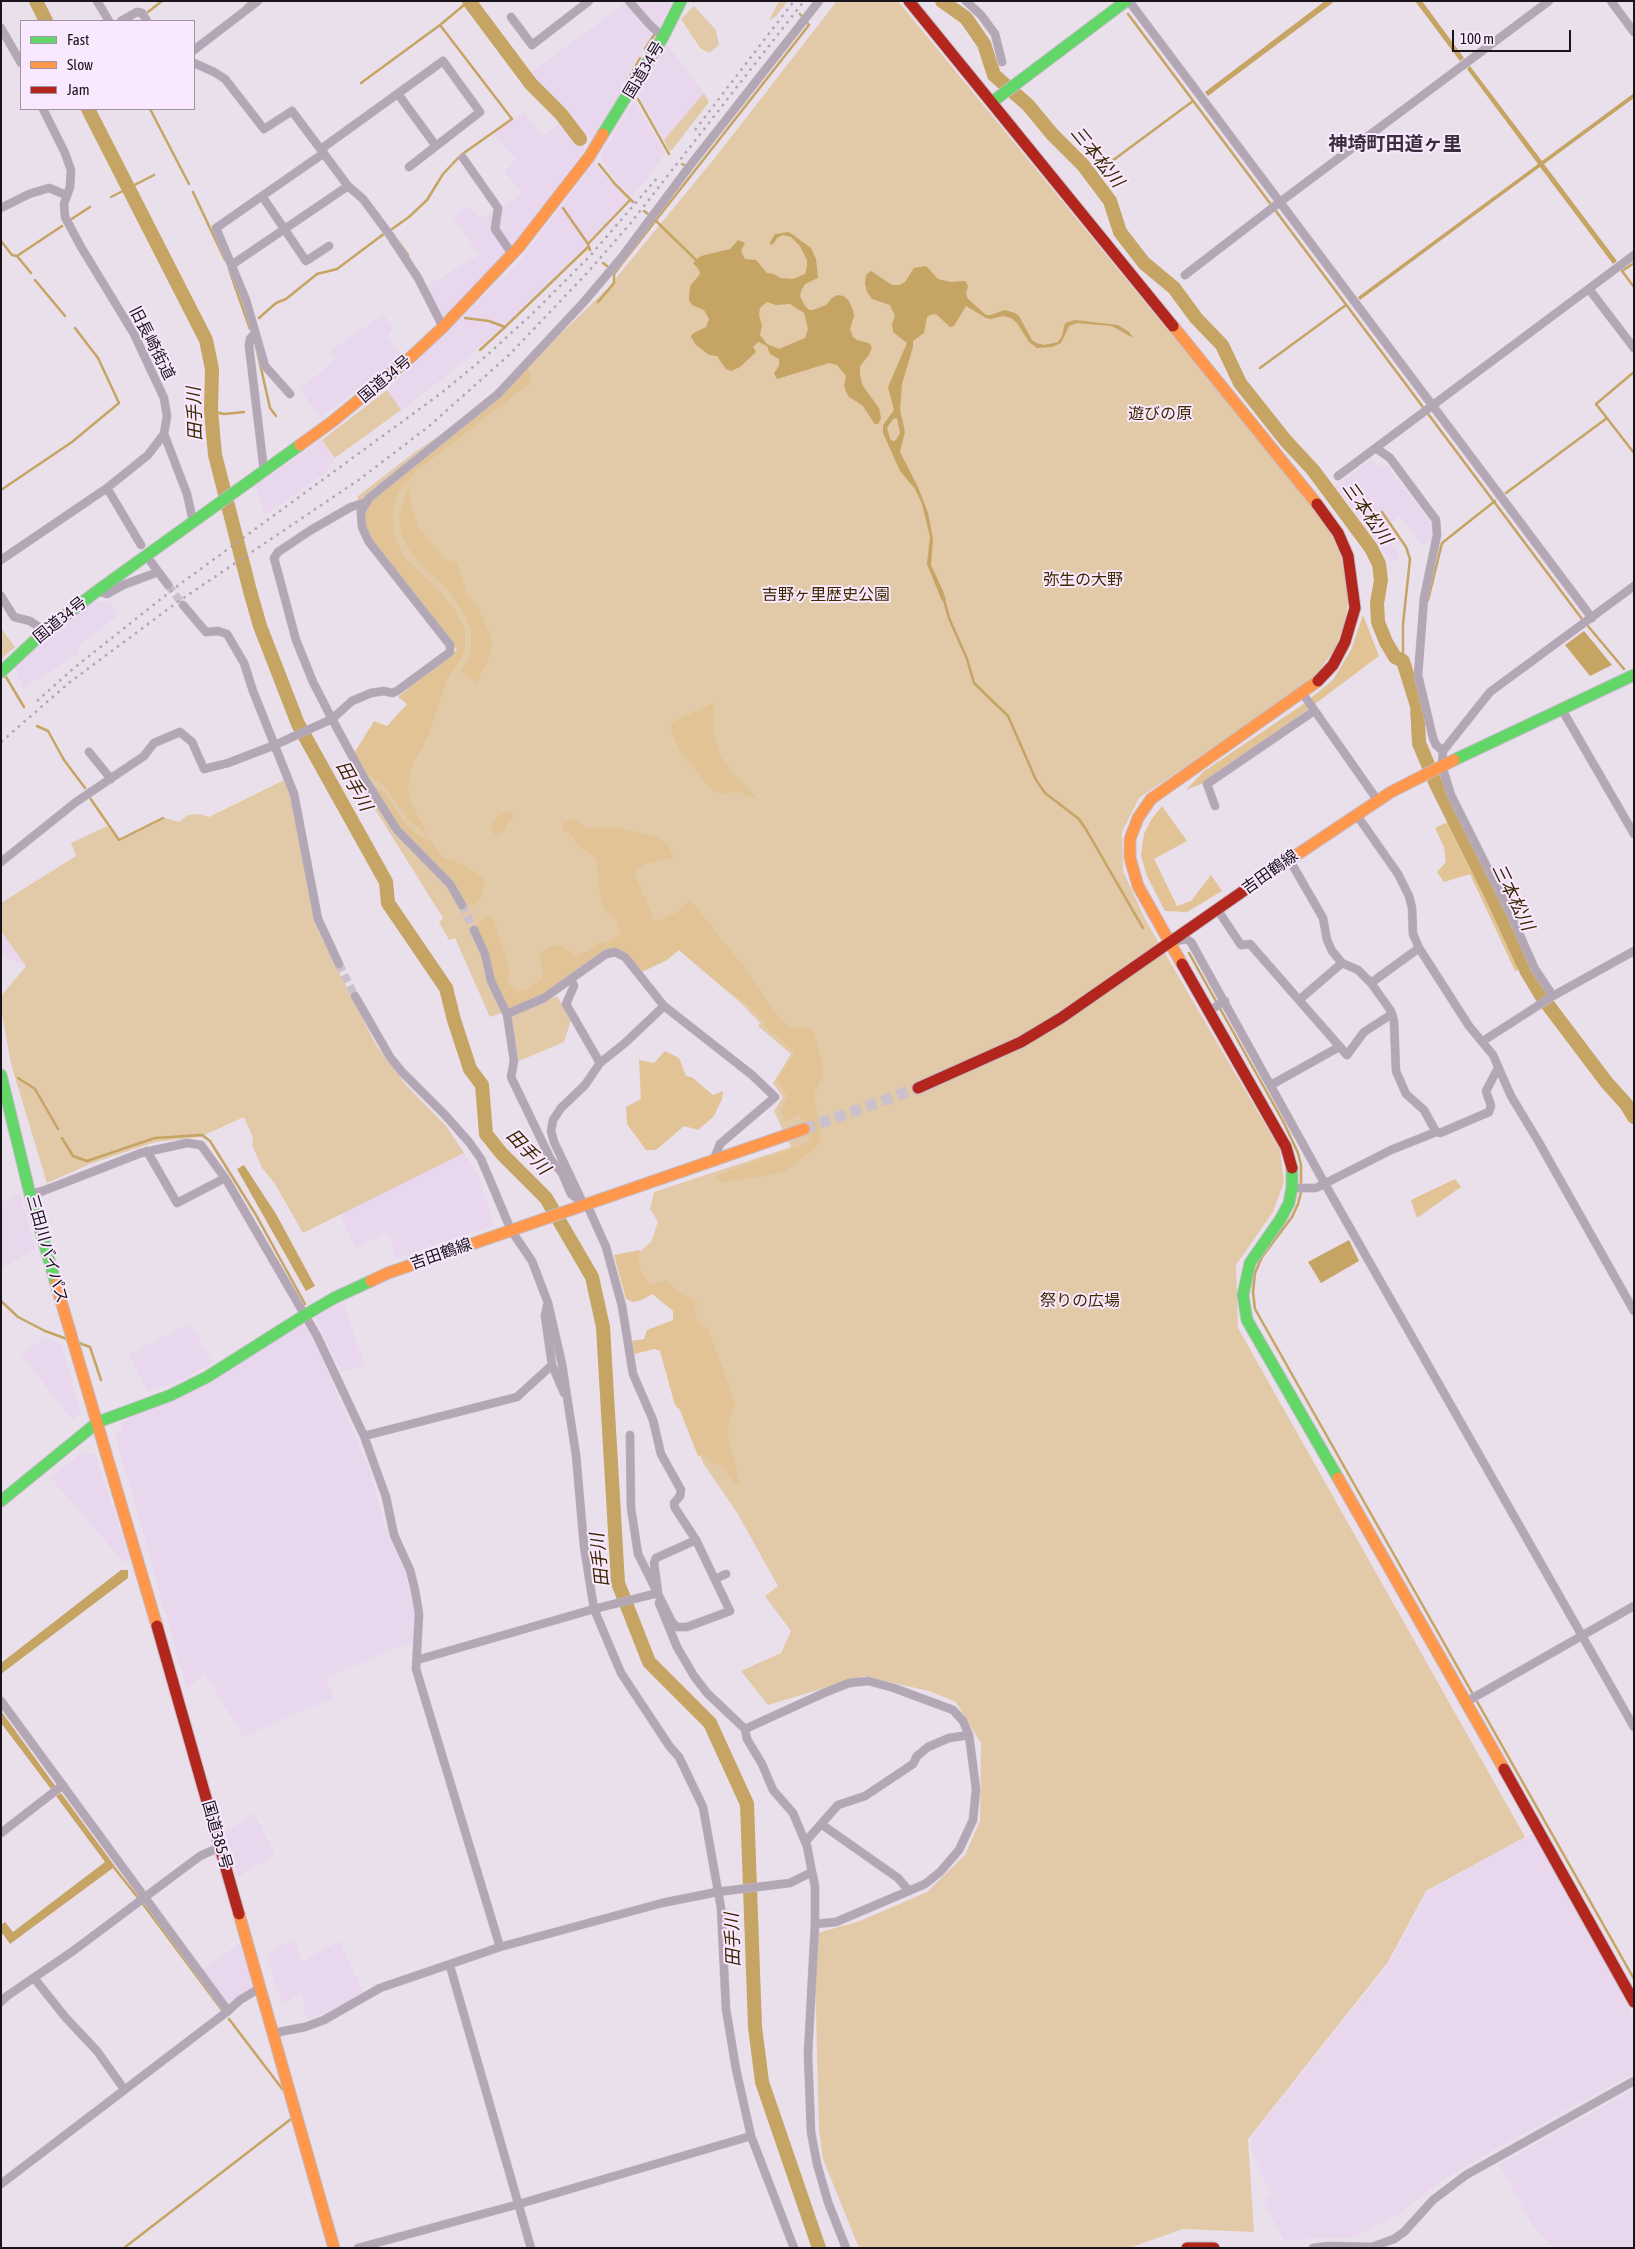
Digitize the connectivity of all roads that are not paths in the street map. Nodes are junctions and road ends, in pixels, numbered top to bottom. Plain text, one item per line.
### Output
1 (97, 1) edge
2 (258, 1) edge
3 (589, 1) edge
4 (630, 1) edge
5 (681, 1) edge
6 (819, 1) edge
7 (910, 1) edge
8 (966, 1) edge
9 (1128, 1) edge
10 (1549, 1) edge
11 (1610, 1) edge
12 (511, 16) dead end
13 (108, 20) edge
14 (123, 20) edge
15 (146, 20) edge
16 (1, 28) edge
17 (1634, 32) edge
18 (663, 37) junction
19 (195, 49) edge
20 (20, 62) edge
21 (1002, 62) dead end
22 (195, 64) edge
23 (398, 94) junction
24 (996, 99) junction
25 (44, 110) edge
26 (436, 146) junction
27 (323, 151) junction
28 (463, 158) dead end
29 (409, 167) dead end
30 (348, 186) junction
31 (66, 195) junction
32 (262, 196) junction
33 (1275, 205) junction
34 (1, 208) edge
35 (285, 229) junction
36 (329, 246) dead end
37 (512, 254) junction
38 (1634, 256) edge
39 (233, 264) junction
40 (1185, 275) dead end
41 (1588, 289) junction
42 (443, 326) junction
43 (255, 334) junction
44 (1634, 348) edge
45 (290, 394) dead end
46 (1428, 408) junction
47 (164, 434) junction
48 (1376, 448) junction
49 (264, 471) junction
50 (1338, 476) dead end
51 (107, 488) junction
52 (367, 502) junction
53 (193, 521) junction
54 (141, 545) dead end
55 (1, 560) edge
56 (151, 562) dead end
57 (158, 572) junction
58 (168, 585) tunnel mouth
59 (1634, 586) edge
60 (98, 590) junction
61 (1, 596) edge
62 (183, 605) tunnel mouth
63 (1590, 619) junction
64 (45, 632) junction
65 (1, 672) edge
66 (1634, 675) edge
67 (1302, 694) junction
68 (1562, 708) junction
69 (1314, 711) junction
70 (332, 719) junction
71 (275, 745) junction
72 (1443, 751) junction
73 (88, 752) dead end
74 (1442, 766) junction
75 (111, 779) junction
76 (1378, 801) junction
77 (1215, 806) dead end
78 (1356, 814) junction
79 (1634, 834) edge
80 (1289, 859) junction
81 (1, 862) edge
82 (462, 905) tunnel mouth
83 (1217, 909) junction
84 (474, 930) tunnel mouth
85 (1170, 942) junction
86 (1420, 948) junction
87 (1634, 951) edge
88 (1342, 963) junction
89 (339, 964) tunnel mouth
90 (571, 979) junction
91 (1371, 983) junction
92 (355, 996) tunnel mouth
93 (1553, 996) junction
94 (1299, 1000) junction
95 (1225, 1001) junction
96 (664, 1006) junction
97 (1209, 1010) junction
98 (507, 1014) junction
99 (1392, 1014) junction
100 (1483, 1041) junction
101 (1339, 1046) junction
102 (600, 1062) junction
103 (1498, 1068) junction
104 (1, 1075) edge
105 (1271, 1085) junction
106 (918, 1088) tunnel mouth
107 (804, 1129) tunnel mouth
108 (1436, 1132) junction
109 (147, 1152) junction
110 (714, 1159) junction
111 (225, 1178) junction
112 (1325, 1184) junction
113 (1292, 1188) junction
114 (30, 1194) junction
115 (584, 1202) junction
116 (511, 1230) junction
117 (548, 1303) junction
118 (1634, 1311) edge
119 (305, 1315) junction
120 (552, 1365) junction
121 (568, 1402) junction
122 (98, 1422) junction
123 (630, 1435) dead end
124 (364, 1436) junction
125 (1, 1501) edge
126 (696, 1540) junction
127 (726, 1574) dead end
128 (715, 1579) junction
129 (658, 1593) junction
130 (1634, 1606) edge
131 (594, 1609) junction
132 (1582, 1635) junction
133 (417, 1660) junction
134 (1, 1701) edge
135 (1466, 1702) junction
136 (1634, 1727) edge
137 (745, 1729) junction
138 (969, 1735) junction
139 (63, 1785) junction
140 (821, 1824) junction
141 (1, 1833) edge
142 (806, 1846) junction
143 (220, 1847) junction
144 (812, 1872) junction
145 (909, 1891) junction
146 (717, 1892) junction
147 (146, 1898) junction
148 (815, 1924) junction
149 (500, 1948) junction
150 (450, 1966) junction
151 (34, 1978) junction
152 (260, 1988) junction
153 (1, 2002) edge
154 (1634, 2002) edge
155 (228, 2011) junction
156 (274, 2036) junction
157 (1634, 2081) edge
158 (124, 2089) junction
159 (751, 2136) junction
160 (1, 2184) edge
161 (519, 2204) junction
162 (333, 2247) edge
163 (1191, 2247) edge
164 (358, 2248) edge
165 (531, 2248) edge
166 (794, 2248) edge
167 (846, 2248) edge
168 (1214, 2248) edge
169 (1313, 2248) edge

1 - 13 street
2 - 19 street
3 - 12 street
4 - 18 street
5 - 18 main road, 国道34号
6 - 52 street
7 - 24 main road
8 - 21 street
9 - 24 main road
9 - 33 street
10 - 33 street
11 - 17 street
14 - 15 street
16 - 20 street
18 - 37 main road, 国道34号
22 - 27 street
23 - 26 street
23 - 26 street
23 - 27 street
24 - 67 main road
25 - 31 street, 旧長崎街道
26 - 29 street
27 - 30 street
27 - 32 street
28 - 37 street
30 - 35 street
30 - 42 street
31 - 34 street
31 - 47 street, 旧長崎街道
32 - 35 street
32 - 39 street
33 - 40 street
33 - 46 street
35 - 36 street
35 - 39 street
37 - 42 main road, 国道34号
38 - 41 street
39 - 43 street
41 - 44 street
41 - 46 street
42 - 49 main road, 国道34号
43 - 45 street
43 - 49 street
46 - 48 street
46 - 63 street
47 - 51 street
47 - 53 street
48 - 50 street
48 - 72 street
49 - 53 main road, 国道34号
51 - 54 street
51 - 55 street
52 - 70 street
52 - 70 street
53 - 60 main road, 国道34号
56 - 57 street
57 - 58 street
57 - 60 street
59 - 63 street
60 - 64 main road, 国道34号
61 - 64 street
62 - 71 street
63 - 72 street
64 - 65 main road, 国道34号
66 - 68 main road, 吉田鶴線
67 - 69 street
67 - 85 main road
68 - 74 main road, 吉田鶴線
68 - 79 street
69 - 76 street
69 - 77 street
70 - 71 street
70 - 82 street
71 - 75 street
71 - 89 street
72 - 74 street
73 - 75 street
74 - 76 main road, 吉田鶴線
74 - 93 street
75 - 81 street
76 - 78 main road, 吉田鶴線
78 - 80 main road, 吉田鶴線
78 - 86 street
80 - 83 main road, 吉田鶴線
80 - 88 street
83 - 85 main road, 吉田鶴線
83 - 94 street
84 - 98 street
85 - 95 street
85 - 97 main road
85 - 106 main road, 吉田鶴線
86 - 91 street
86 - 100 street
87 - 93 street
88 - 91 street
88 - 94 street
90 - 96 street
90 - 98 street
90 - 102 street
91 - 99 street
92 - 116 street
93 - 100 street
94 - 101 street
95 - 97 street
95 - 105 street
96 - 102 street
96 - 110 street
97 - 113 main road
98 - 115 street
99 - 101 street
99 - 108 street
100 - 103 street
101 - 105 street
102 - 115 street
103 - 108 street
103 - 118 street
104 - 114 main road, 三田川バイパス
105 - 112 street
107 - 110 main road, 吉田鶴線
108 - 112 street
109 - 111 street
109 - 111 street
109 - 114 street
110 - 115 main road, 吉田鶴線
111 - 119 street
112 - 113 street
112 - 132 street
113 - 135 main road
114 - 122 main road, 三田川バイパス
115 - 116 main road, 吉田鶴線
115 - 126 street
116 - 117 street
116 - 119 main road, 吉田鶴線
117 - 120 street
117 - 121 street
119 - 122 main road, 吉田鶴線
119 - 124 street
120 - 121 street
120 - 124 street
121 - 131 street
122 - 125 main road, 吉田鶴線
122 - 143 main road, 国道385号
123 - 129 street
124 - 133 street
126 - 128 street
126 - 129 street
127 - 128 street
128 - 129 street
129 - 131 street
129 - 137 street
130 - 132 street
131 - 133 street
131 - 146 street
132 - 135 street
132 - 136 street
133 - 149 street
134 - 139 street
135 - 154 main road
137 - 138 street
137 - 142 street
138 - 140 street
138 - 145 street
139 - 141 street
139 - 147 street
140 - 142 street
140 - 145 street
142 - 144 street
143 - 147 street
143 - 152 main road, 国道385号
144 - 146 street
144 - 148 street
145 - 148 street
146 - 149 street
146 - 159 street
147 - 151 street
147 - 155 street
148 - 167 street
149 - 150 street
150 - 156 street
150 - 161 street
151 - 153 street
151 - 158 street
152 - 155 street
152 - 156 main road, 国道385号
155 - 158 street
156 - 162 main road, 国道385号
157 - 169 street
158 - 160 street
159 - 161 street
159 - 166 street
161 - 164 street
161 - 165 street
163 - 168 main road

